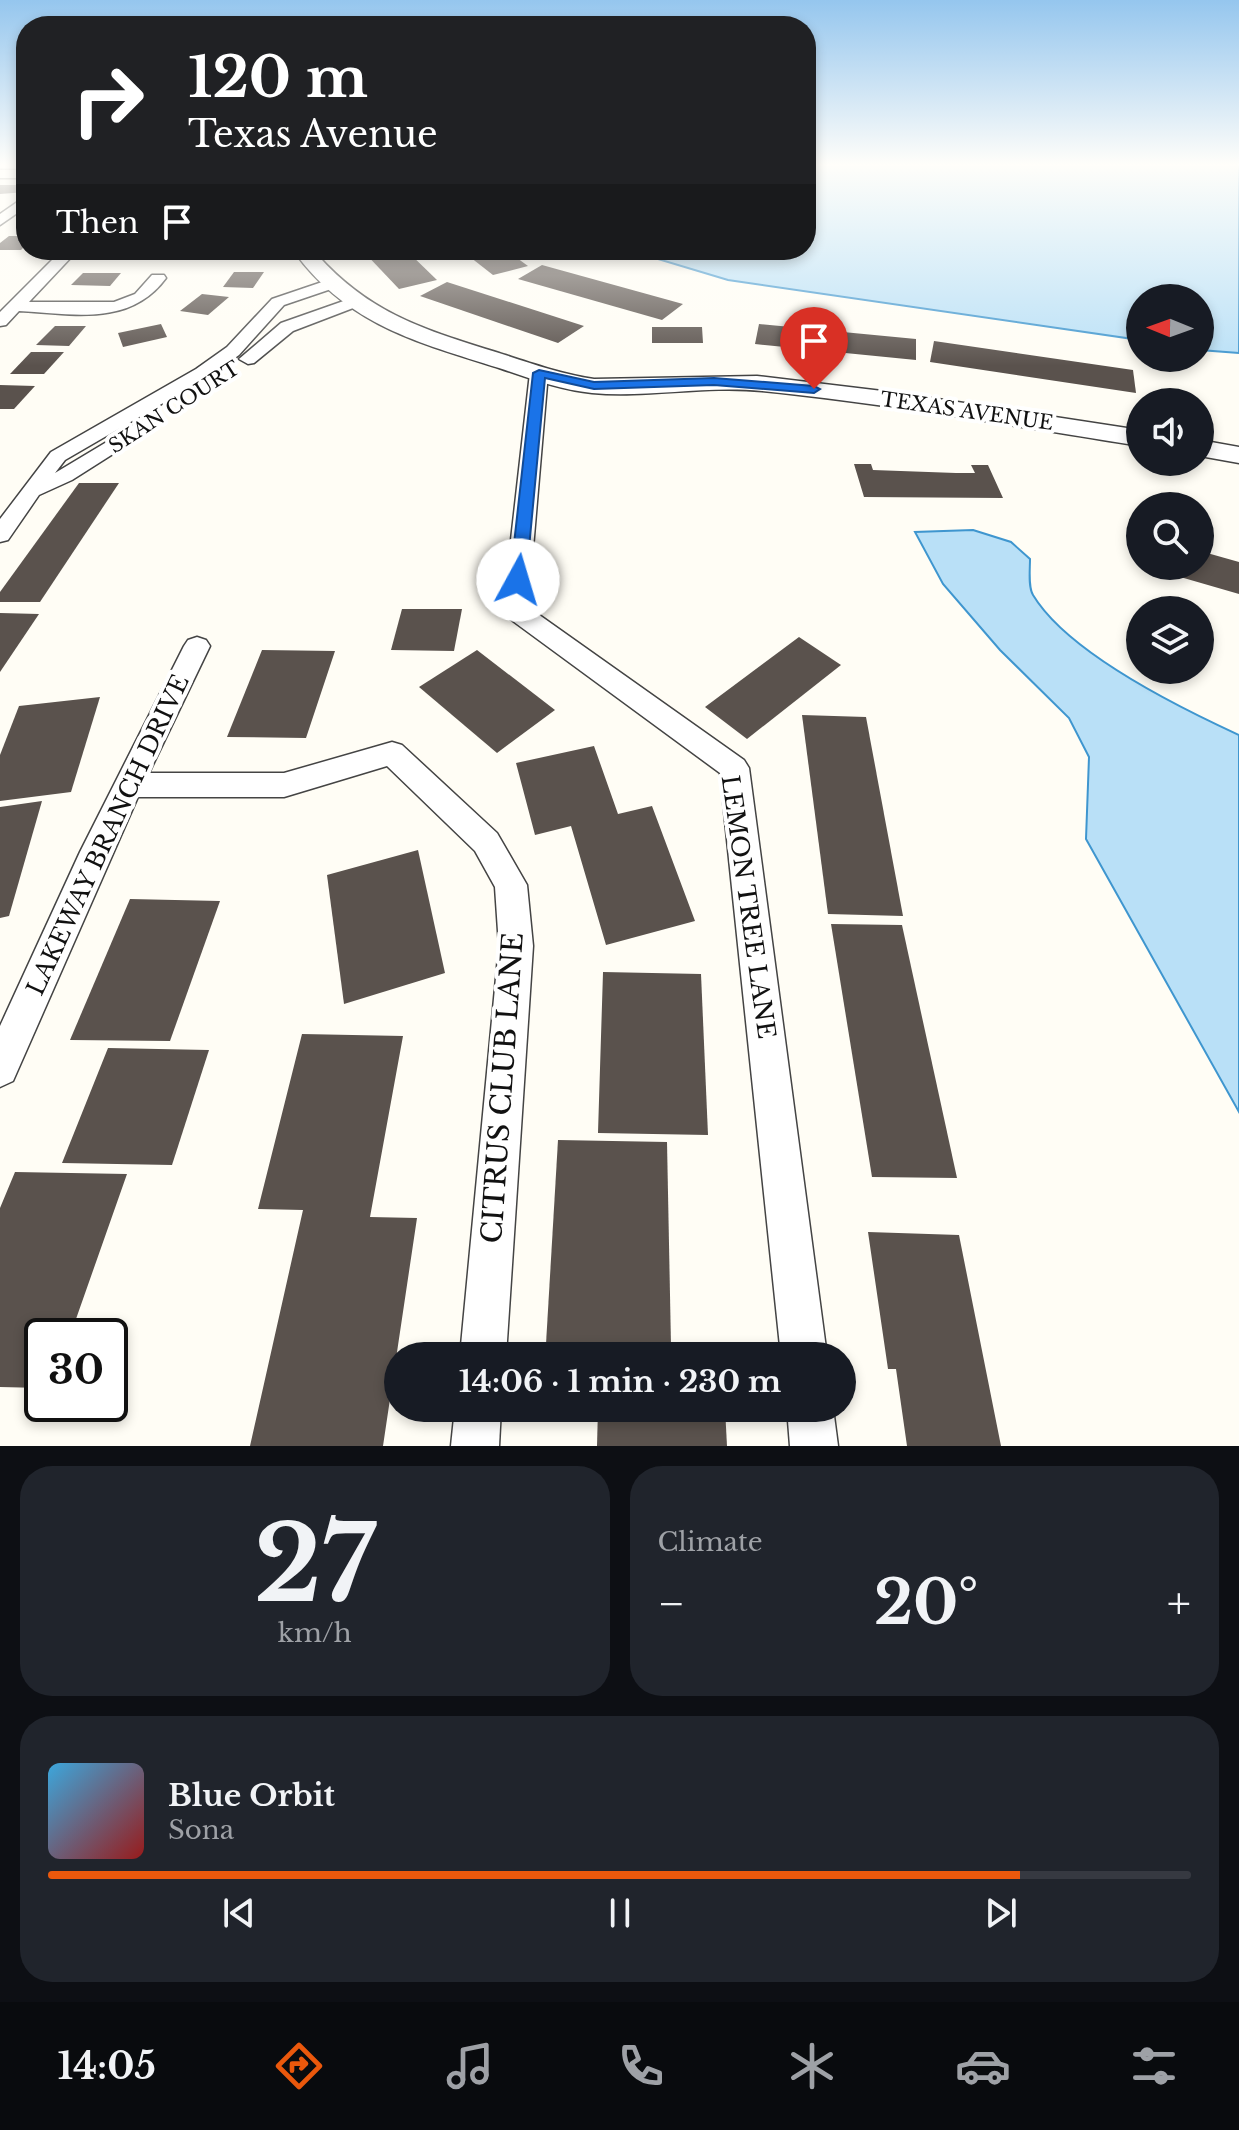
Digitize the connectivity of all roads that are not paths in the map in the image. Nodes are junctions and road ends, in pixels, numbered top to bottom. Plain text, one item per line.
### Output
1 (61, 260) edge
2 (311, 260) edge
3 (158, 278) dead end
4 (331, 284) junction
5 (355, 302) junction
6 (15, 306) junction
7 (0, 321) edge
8 (539, 373) junction
9 (1126, 436) edge
10 (1214, 451) edge
11 (1239, 455) edge
12 (33, 491) junction
13 (0, 535) edge
14 (197, 646) dead end
15 (128, 785) junction
16 (0, 1068) edge
17 (484, 1342) edge
18 (802, 1342) edge
19 (477, 1422) edge
20 (811, 1422) edge
21 (475, 1446) edge
22 (814, 1446) edge

1 - 6 street
2 - 4 street, TEXAS AVENUE
3 - 6 street
4 - 5 street, TEXAS AVENUE
4 - 12 street, SKAN COURT
5 - 8 street, TEXAS AVENUE
5 - 12 street, SKAN COURT
6 - 7 street
8 - 9 street, TEXAS AVENUE
8 - 18 street, LEMON TREE LANE
10 - 11 street
12 - 13 street, SKAN COURT
14 - 15 street, LAKEWAY BRANCH DRIVE
15 - 16 street, LAKEWAY BRANCH DRIVE
15 - 17 street, CITRUS CLUB LANE
19 - 21 street
20 - 22 street

